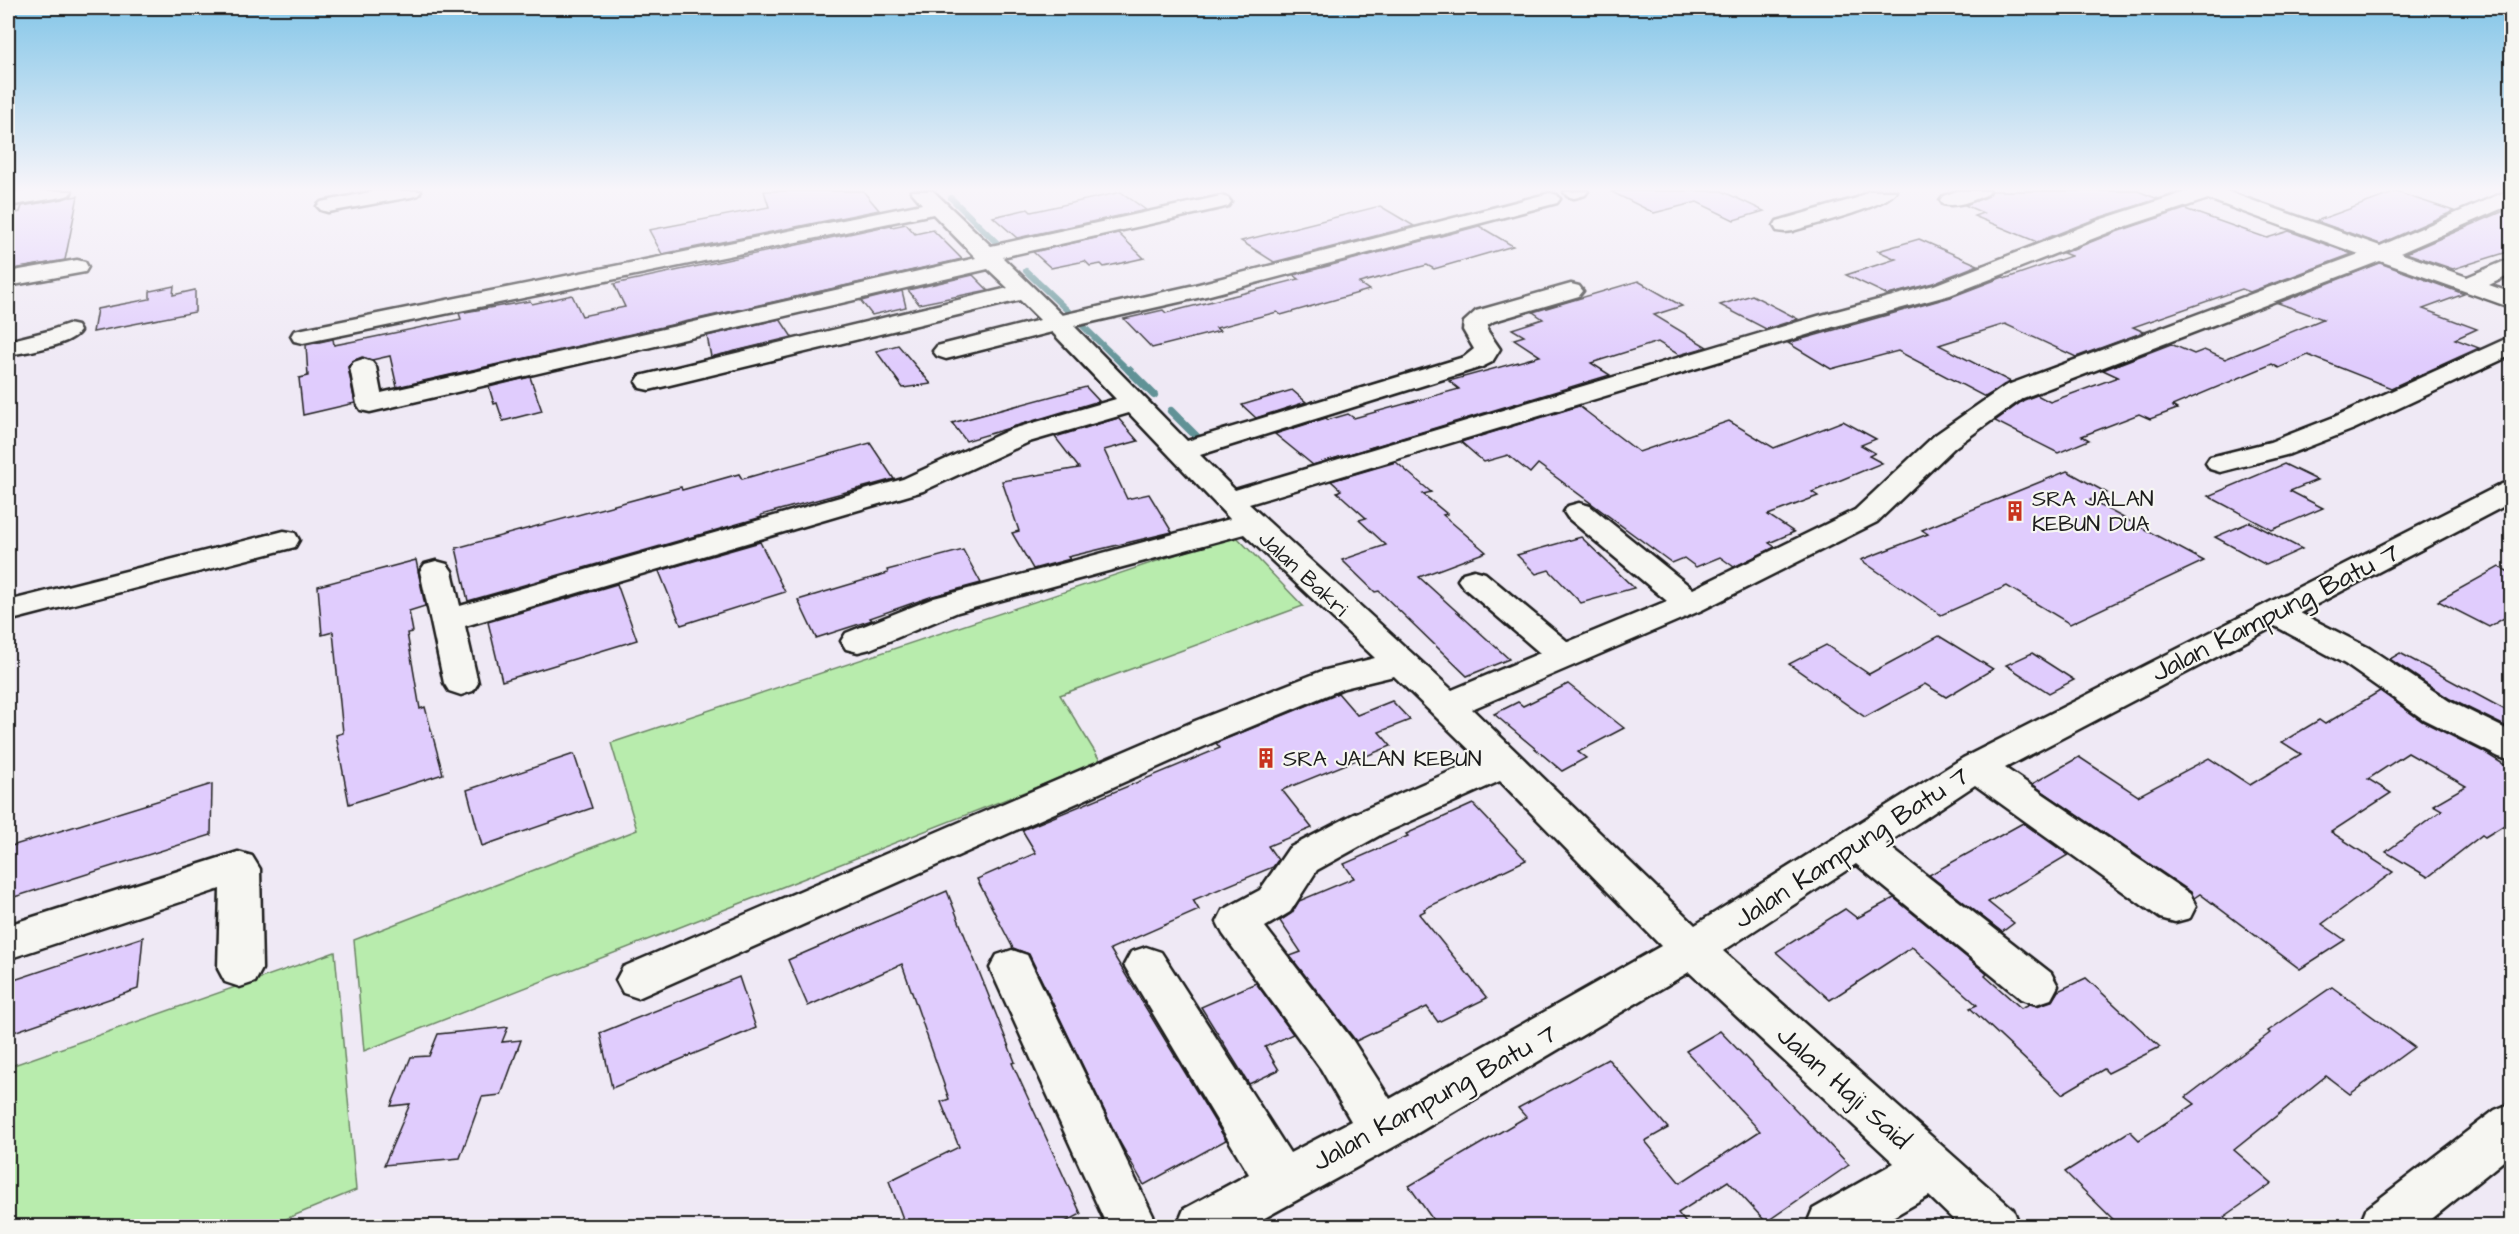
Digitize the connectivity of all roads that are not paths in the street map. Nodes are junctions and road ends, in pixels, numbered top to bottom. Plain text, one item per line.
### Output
1 (696, 249) edge
2 (982, 249) edge
3 (1075, 249) edge
4 (1360, 249) edge
5 (2047, 249) edge
6 (2370, 249) edge
7 (2392, 249) edge
8 (2382, 253) junction
9 (993, 261) junction
10 (2511, 266) edge
11 (77, 267) dead end
12 (8, 279) edge
13 (2469, 285) junction
14 (1571, 291) dead end
15 (1023, 292) junction
16 (2511, 301) edge
17 (1057, 323) junction
18 (68, 331) dead end
19 (303, 336) dead end
20 (2511, 343) edge
21 (8, 348) edge
22 (946, 351) dead end
23 (363, 367) dead end
24 (649, 382) dead end
25 (1133, 404) junction
26 (1181, 452) junction
27 (2220, 463) dead end
28 (2511, 490) edge
29 (1240, 512) junction
30 (1579, 512) dead end
31 (285, 540) dead end
32 (436, 571) dead end
33 (1473, 580) dead end
34 (1690, 603) junction
35 (8, 611) edge
36 (2273, 612) junction
37 (448, 620) junction
38 (858, 641) dead end
39 (1563, 655) junction
40 (1402, 663) junction
41 (461, 683) dead end
42 (1447, 706) junction
43 (2511, 748) edge
44 (1505, 763) junction
45 (1976, 767) junction
46 (1857, 843) junction
47 (2175, 906) dead end
48 (8, 942) edge
49 (1692, 949) junction
50 (1146, 965) dead end
51 (1012, 968) dead end
52 (240, 969) dead end
53 (638, 980) dead end
54 (2036, 986) dead end
55 (2511, 1125) edge
56 (1382, 1128) junction
57 (1933, 1167) junction
58 (1281, 1182) junction
59 (1133, 1227) edge
60 (1202, 1227) edge
61 (1831, 1227) edge
62 (1995, 1227) edge
63 (2384, 1227) edge

1 - 19 street
2 - 9 street, Jalan Bakri
3 - 9 street
4 - 17 street
5 - 29 street
6 - 8 street
7 - 8 street
8 - 13 street
8 - 34 street
9 - 15 street, Jalan Bakri
9 - 23 street
10 - 13 street
11 - 12 street
13 - 16 street
14 - 26 street
15 - 17 street, Jalan Bakri
15 - 24 street
17 - 22 street
17 - 25 street, Jalan Bakri
18 - 21 street
20 - 27 street
25 - 26 street, Jalan Bakri
25 - 37 street
26 - 29 street, Jalan Bakri
28 - 36 street, Jalan Kampung Batu 7
29 - 38 street
29 - 40 street, Jalan Bakri
30 - 34 street
31 - 35 street
32 - 37 street
33 - 39 street
34 - 39 street
36 - 43 street
36 - 45 street, Jalan Kampung Batu 7
37 - 41 street
39 - 42 street
40 - 42 street, Jalan Bakri
40 - 53 street
42 - 44 street, Jalan Bakri
44 - 49 street, Jalan Bakri
44 - 56 street
45 - 46 street, Jalan Kampung Batu 7
45 - 47 street
46 - 49 street, Jalan Kampung Batu 7
46 - 54 street
48 - 52 street
49 - 56 street, Jalan Kampung Batu 7
49 - 57 street, Jalan Haji Said
50 - 58 street
51 - 59 street
55 - 63 street
56 - 58 street, Jalan Kampung Batu 7
57 - 61 street
57 - 62 street, Jalan Haji Said
58 - 60 street, Jalan Kampung Batu 7

